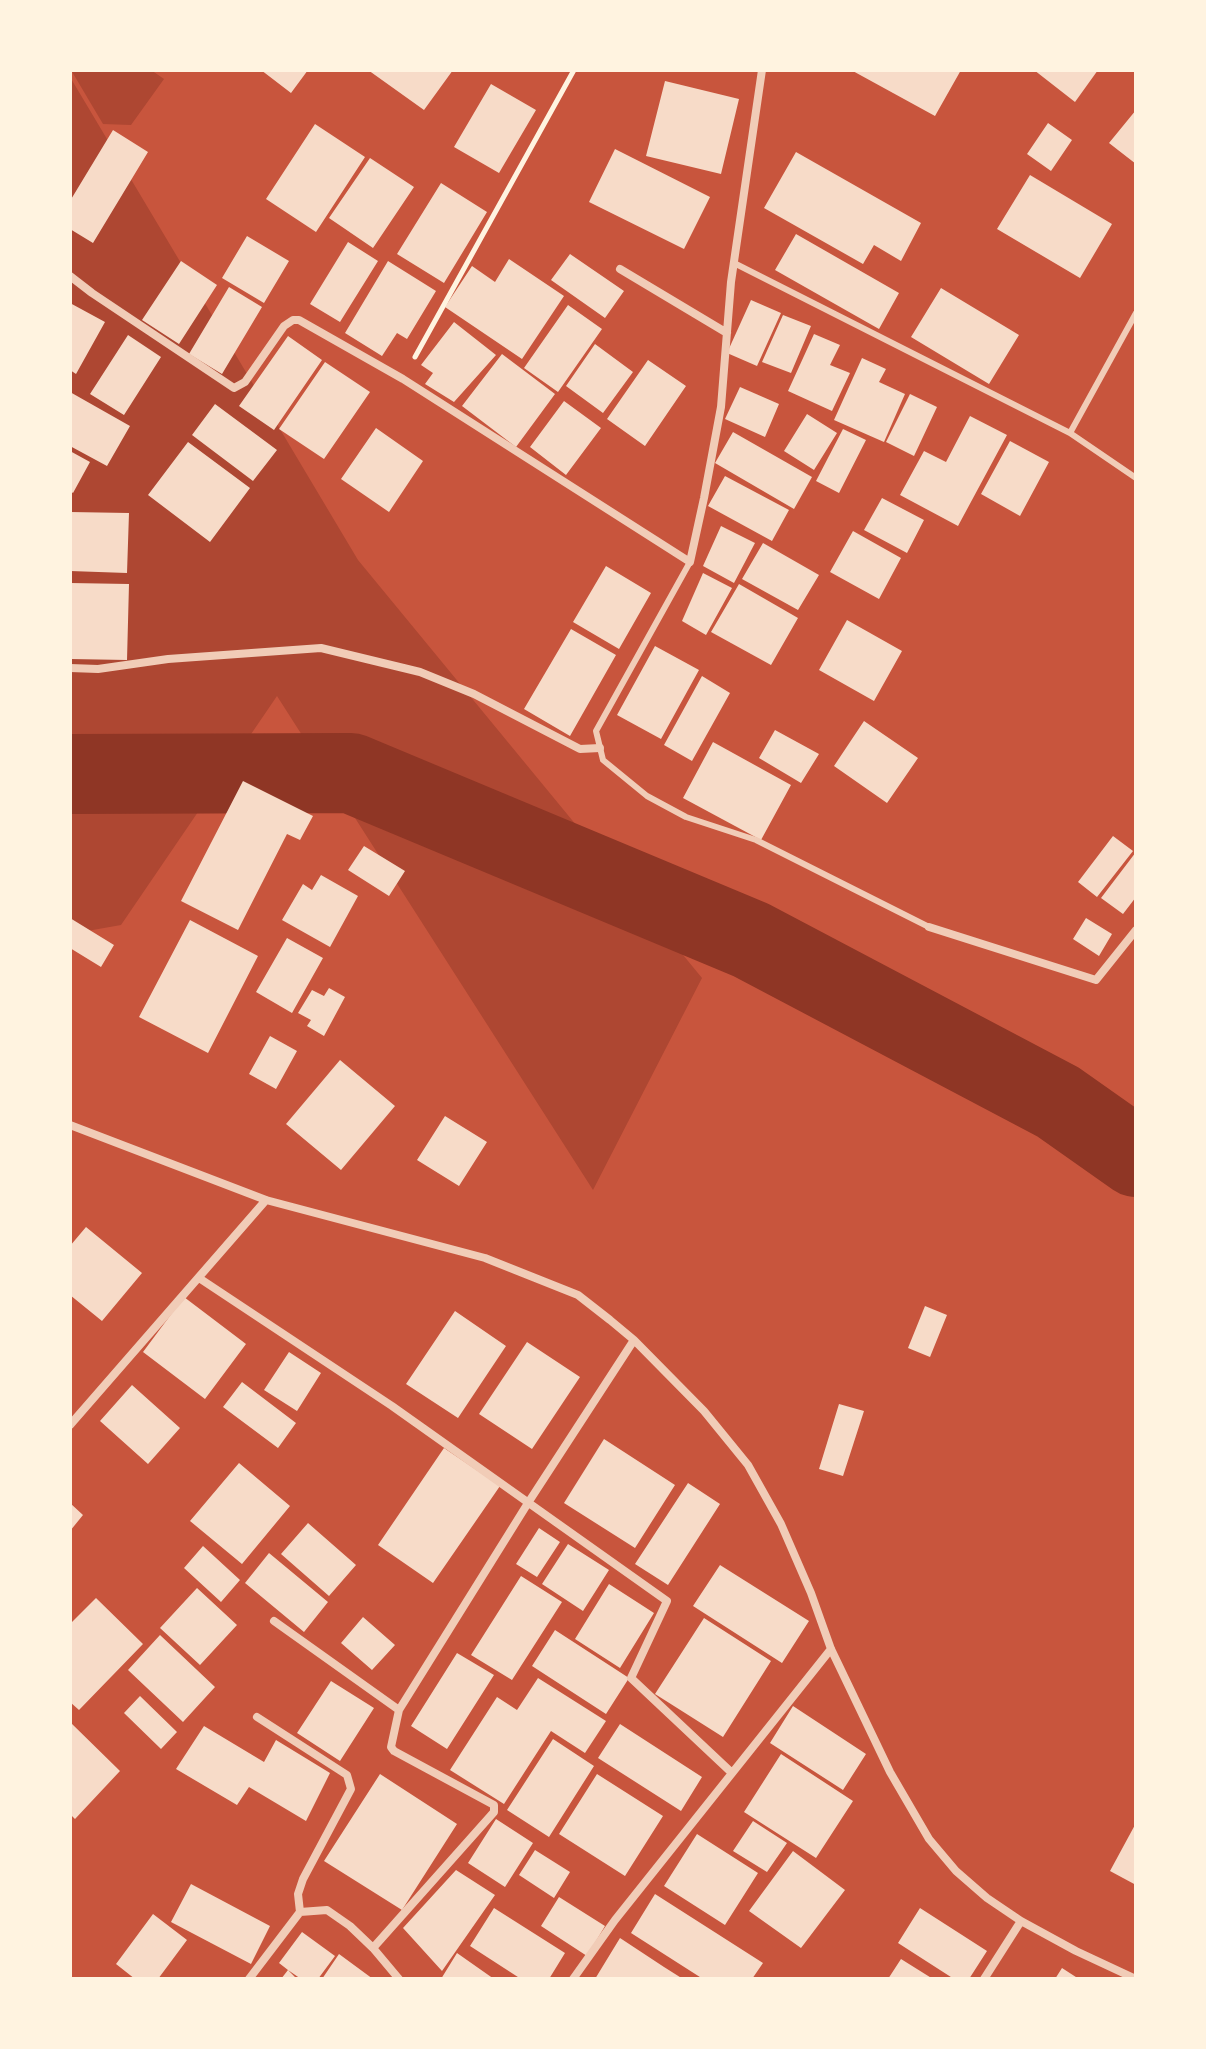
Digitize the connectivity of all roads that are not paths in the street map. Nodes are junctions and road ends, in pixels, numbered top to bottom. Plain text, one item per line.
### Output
1 (762, 70) edge
2 (734, 263) junction
3 (620, 269) dead end
4 (70, 276) edge
5 (1136, 313) edge
6 (727, 333) junction
7 (1070, 433) junction
8 (1136, 478) edge
9 (690, 562) junction
10 (70, 668) edge
11 (600, 748) junction
12 (929, 927) joint
13 (1136, 930) edge
14 (70, 1125) edge
15 (266, 1200) junction
16 (199, 1278) junction
17 (634, 1340) junction
18 (70, 1425) edge
19 (528, 1503) junction
20 (274, 1621) dead end
21 (831, 1649) junction
22 (399, 1710) junction
23 (257, 1717) dead end
24 (732, 1773) junction
25 (300, 1912) junction
26 (1021, 1921) junction
27 (373, 1948) junction
28 (249, 1979) edge
29 (399, 1979) edge
30 (573, 1979) edge
31 (984, 1979) edge
32 (1136, 1979) edge

1 - 2 street
2 - 6 street
2 - 7 lane
3 - 6 street
4 - 9 street
5 - 7 lane
6 - 9 street
7 - 8 lane
9 - 11 lane
10 - 11 street
11 - 12 lane
12 - 13 street
14 - 15 street
15 - 16 street
15 - 17 street
16 - 18 street
16 - 19 street
17 - 19 street
17 - 21 street
19 - 22 street
19 - 24 street
20 - 22 street
21 - 24 street
21 - 26 street
22 - 27 street
23 - 25 street
24 - 30 street
25 - 27 street
25 - 28 street
26 - 31 street
26 - 32 street
27 - 29 street

